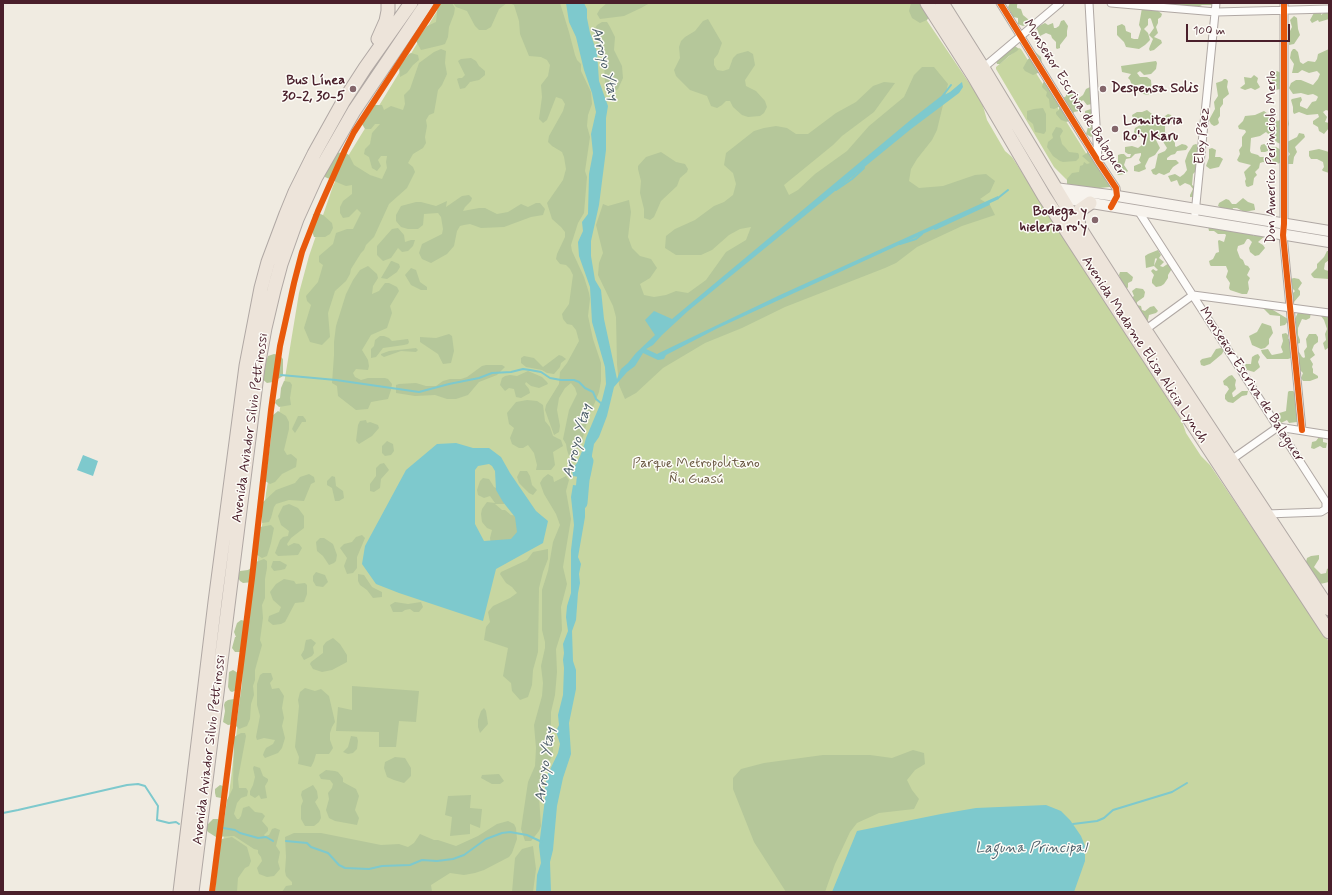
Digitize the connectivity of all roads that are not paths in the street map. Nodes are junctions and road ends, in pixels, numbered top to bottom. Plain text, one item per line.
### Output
1 (388, 3) edge
2 (427, 3) edge
3 (927, 3) edge
4 (942, 3) edge
5 (1000, 3) edge
6 (1060, 3) edge
7 (1089, 3) edge
8 (1111, 3) edge
9 (1216, 3) edge
10 (410, 6) edge
11 (1284, 7) edge
12 (1329, 9) edge
13 (1216, 12) junction
14 (1021, 35) junction
15 (365, 68) junction
16 (983, 68) junction
17 (354, 111) junction
18 (1016, 147) junction
19 (1098, 161) junction
20 (1058, 193) junction
21 (1117, 196) junction
22 (1090, 204) junction
23 (1111, 207) junction
24 (1196, 209) junction
25 (1139, 212) junction
26 (1195, 221) junction
27 (1284, 224) junction
28 (1079, 228) junction
29 (1329, 231) edge
30 (1283, 235) junction
31 (1329, 242) edge
32 (1193, 295) junction
33 (1291, 307) junction
34 (1329, 312) edge
35 (1145, 330) junction
36 (1278, 427) junction
37 (1302, 430) junction
38 (1329, 435) edge
39 (1231, 460) junction
40 (1267, 514) junction
41 (1329, 609) edge
42 (1329, 632) edge
43 (180, 892) edge
44 (192, 892) edge

1 - 15 highway
2 - 17 highway, Avenida Aviador Silvio Pettirossi
3 - 18 highway, Avenida Madame Elisa Alicia Lynch
4 - 16 highway, Avenida Madame Elisa Alicia Lynch
5 - 14 street, Monseñor Escriva de Balaguer
6 - 14 street
7 - 19 street
8 - 13 street
9 - 13 street, Eloy Páez
10 - 15 highway, Avenida Aviador Silvio Pettirossi
10 - 17 highway
11 - 12 street
11 - 13 street
11 - 27 street, Don Americo Perinciolo Merlo
13 - 24 street, Eloy Páez
14 - 16 street
14 - 19 street, Monseñor Escriva de Balaguer
15 - 43 highway, Avenida Aviador Silvio Pettirossi
16 - 20 highway, Avenida Madame Elisa Alicia Lynch
17 - 44 highway, Avenida Aviador Silvio Pettirossi
18 - 20 highway
18 - 42 highway, Avenida Madame Elisa Alicia Lynch
19 - 21 street, Monseñor Escriva de Balaguer
20 - 21 main road
20 - 22 main road
20 - 28 highway, Avenida Madame Elisa Alicia Lynch
21 - 23 street, Monseñor Escriva de Balaguer
21 - 24 main road
22 - 23 main road
22 - 28 highway
23 - 25 main road
24 - 26 street, Eloy Páez
24 - 27 main road
25 - 26 main road
25 - 32 street, Monseñor Escriva de Balaguer
26 - 30 main road
27 - 29 main road
27 - 30 street, Don Americo Perinciolo Merlo
28 - 35 highway, Avenida Madame Elisa Alicia Lynch
30 - 31 main road
30 - 33 street, Don Americo Perinciolo Merlo
32 - 33 street
32 - 35 street
32 - 36 street, Monseñor Escriva de Balaguer
33 - 34 street
33 - 37 street, Don Americo Perinciolo Merlo
35 - 39 highway, Avenida Madame Elisa Alicia Lynch
36 - 37 street
36 - 39 street
36 - 40 street, Monseñor Escriva de Balaguer
37 - 38 street
39 - 40 highway, Avenida Madame Elisa Alicia Lynch
40 - 41 highway, Avenida Madame Elisa Alicia Lynch

